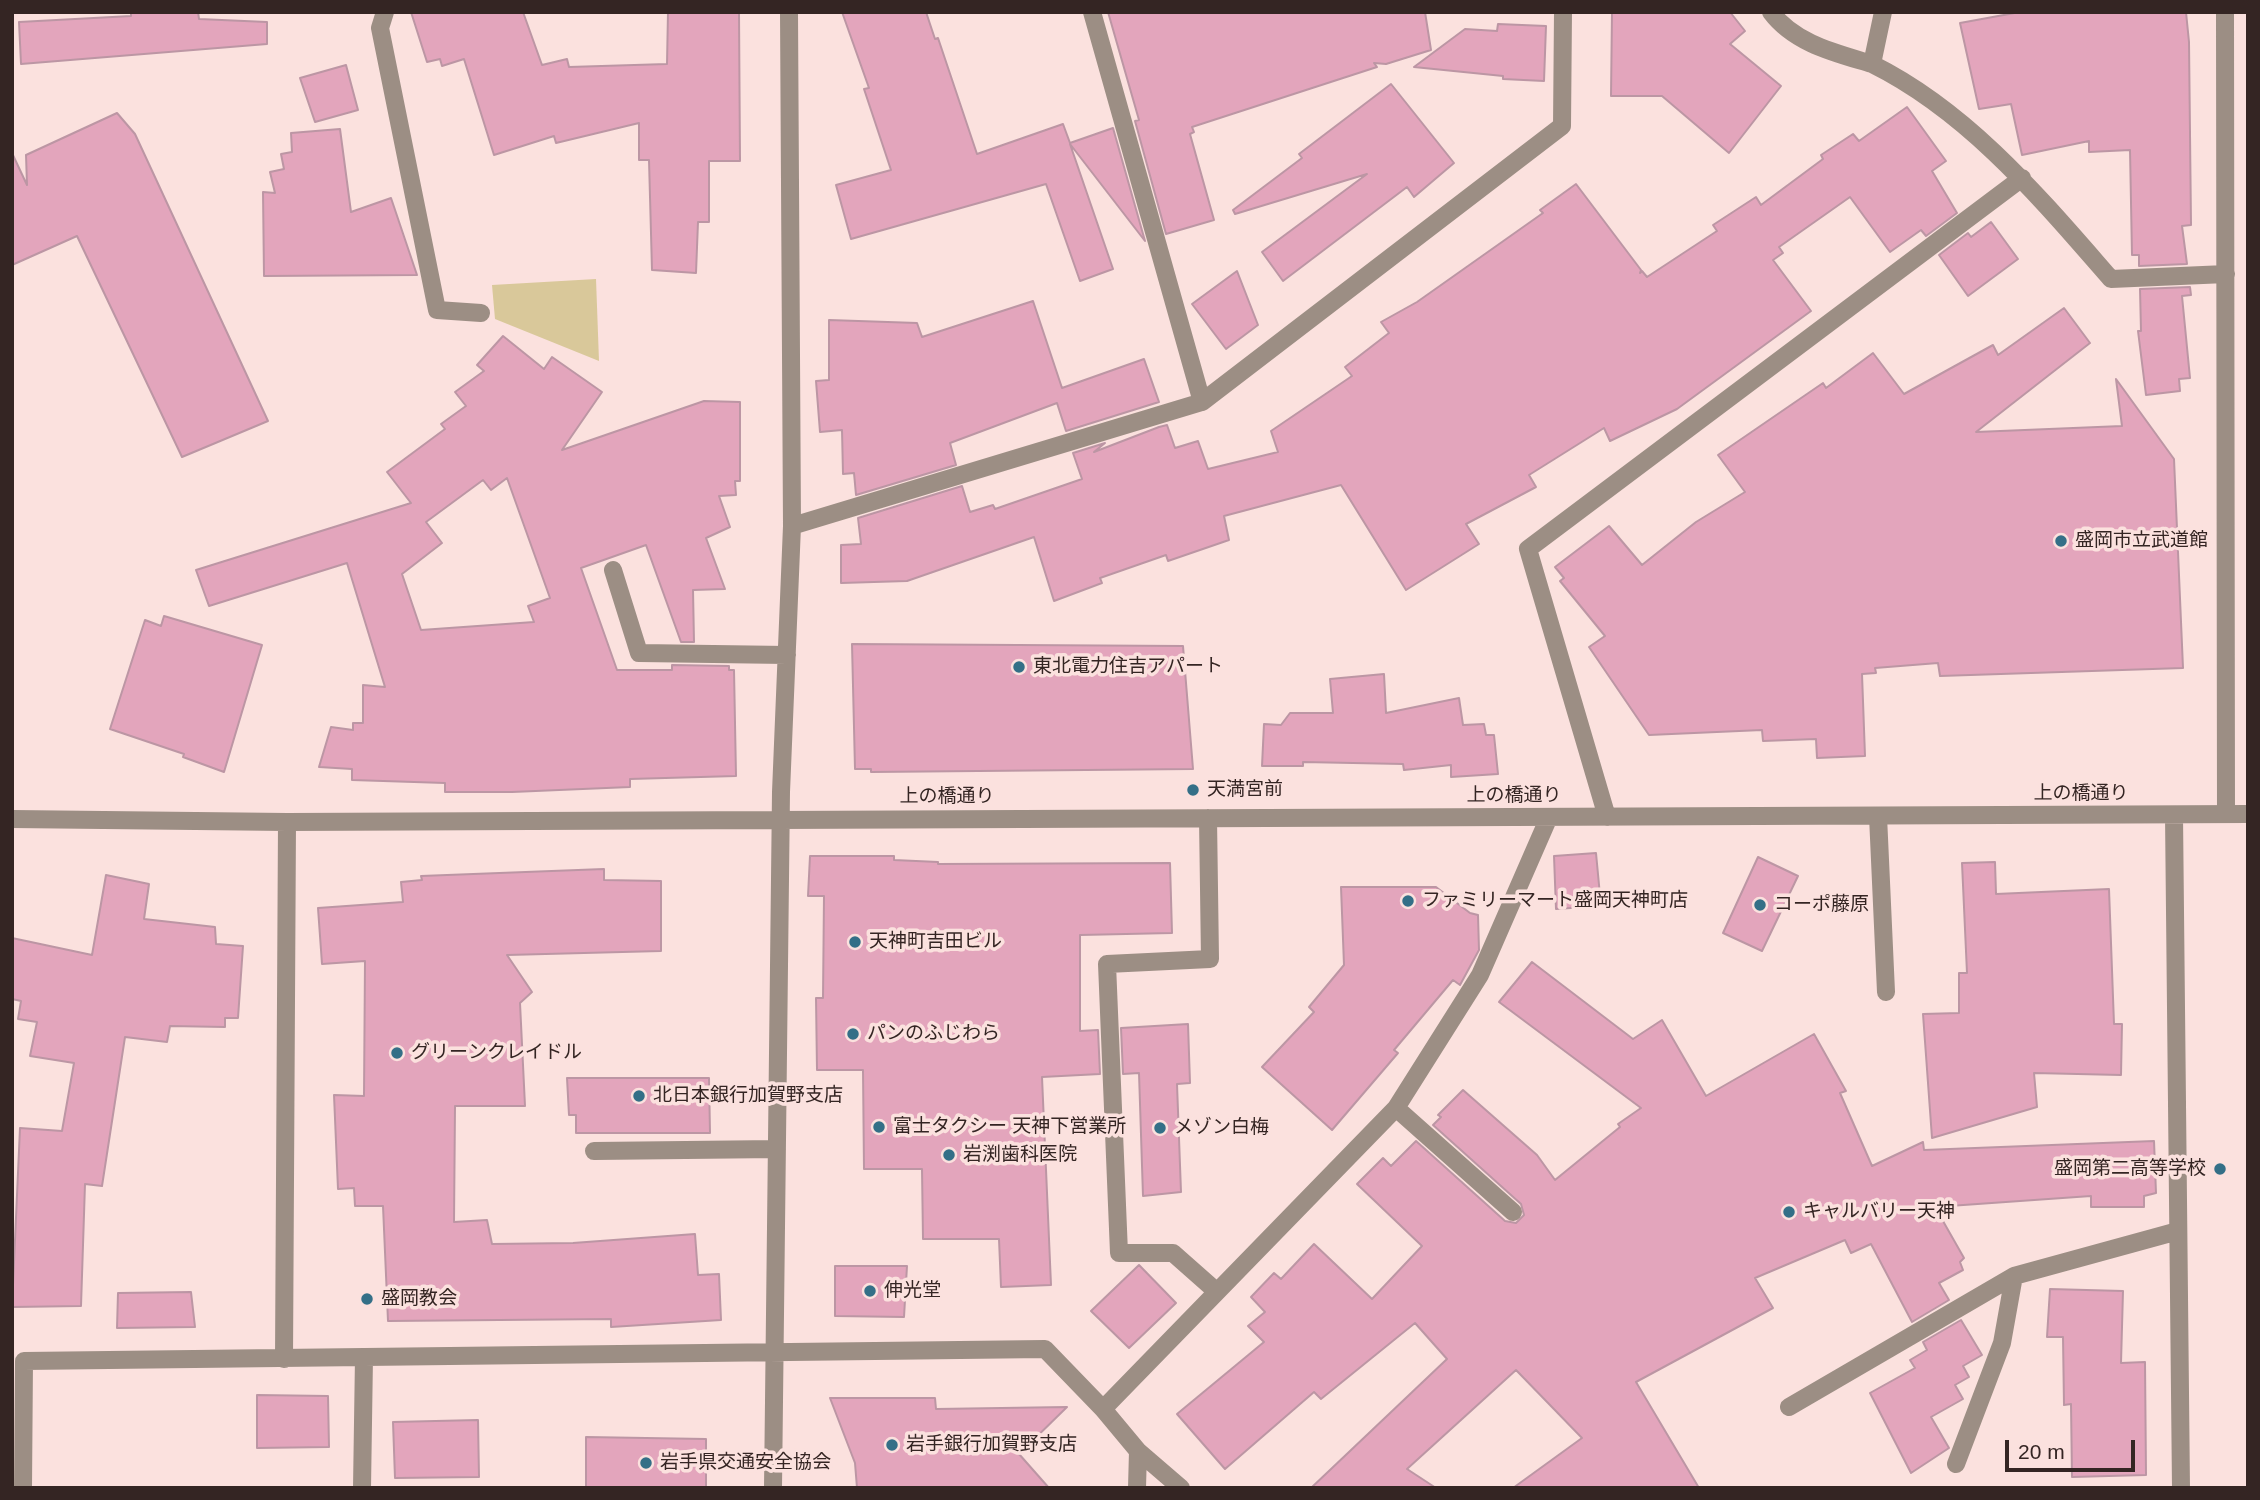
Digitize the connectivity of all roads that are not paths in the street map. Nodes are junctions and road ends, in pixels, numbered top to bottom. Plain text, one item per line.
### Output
1 (385, 12) edge
2 (789, 12) edge
3 (1092, 12) edge
4 (1563, 12) edge
5 (1771, 12) edge
6 (1883, 12) edge
7 (2225, 12) edge
8 (1872, 64) junction
9 (2022, 178) junction
10 (2226, 274) junction
11 (481, 313) dead end
12 (1202, 402) junction
13 (792, 526) junction
14 (613, 570) dead end
15 (787, 655) junction
16 (2226, 813) junction
17 (2248, 814) edge
18 (2174, 815) junction
19 (1878, 816) junction
20 (1549, 817) junction
21 (1607, 817) junction
22 (781, 818) junction
23 (1208, 818) junction
24 (12, 819) edge
25 (287, 822) junction
26 (1885, 992) dead end
27 (1396, 1108) junction
28 (777, 1149) junction
29 (594, 1151) dead end
30 (1513, 1212) dead end
31 (2178, 1231) junction
32 (2014, 1276) junction
33 (1216, 1291) junction
34 (774, 1352) junction
35 (364, 1357) junction
36 (284, 1359) junction
37 (1789, 1407) dead end
38 (1103, 1409) junction
39 (1138, 1451) junction
40 (1956, 1464) dead end
41 (23, 1488) edge
42 (362, 1488) edge
43 (773, 1488) edge
44 (1137, 1488) edge
45 (1181, 1488) edge
46 (2181, 1488) edge

1 - 11 street
2 - 13 street
3 - 12 street
4 - 12 street
5 - 8 street
6 - 8 street
7 - 10 street
8 - 9 street
9 - 10 street
9 - 21 street
10 - 16 street
12 - 13 street
13 - 15 street
14 - 15 street
15 - 22 street
16 - 17 street, 上の橋通り
16 - 18 street, 上の橋通り
18 - 19 street, 上の橋通り
18 - 31 street
19 - 21 street, 上の橋通り
19 - 26 street
20 - 21 street, 上の橋通り
20 - 23 street, 上の橋通り
20 - 27 street
22 - 23 street, 上の橋通り
22 - 25 street, 上の橋通り
22 - 28 street
23 - 33 street
24 - 25 street, 上の橋通り
25 - 36 street
27 - 30 street
27 - 33 street
28 - 29 street
28 - 34 street
31 - 32 street
31 - 46 street
32 - 37 street
32 - 40 street
33 - 38 street
34 - 35 street
34 - 38 street
34 - 43 street
35 - 36 street
35 - 42 street
36 - 41 street
38 - 39 street
39 - 44 street
39 - 45 street

